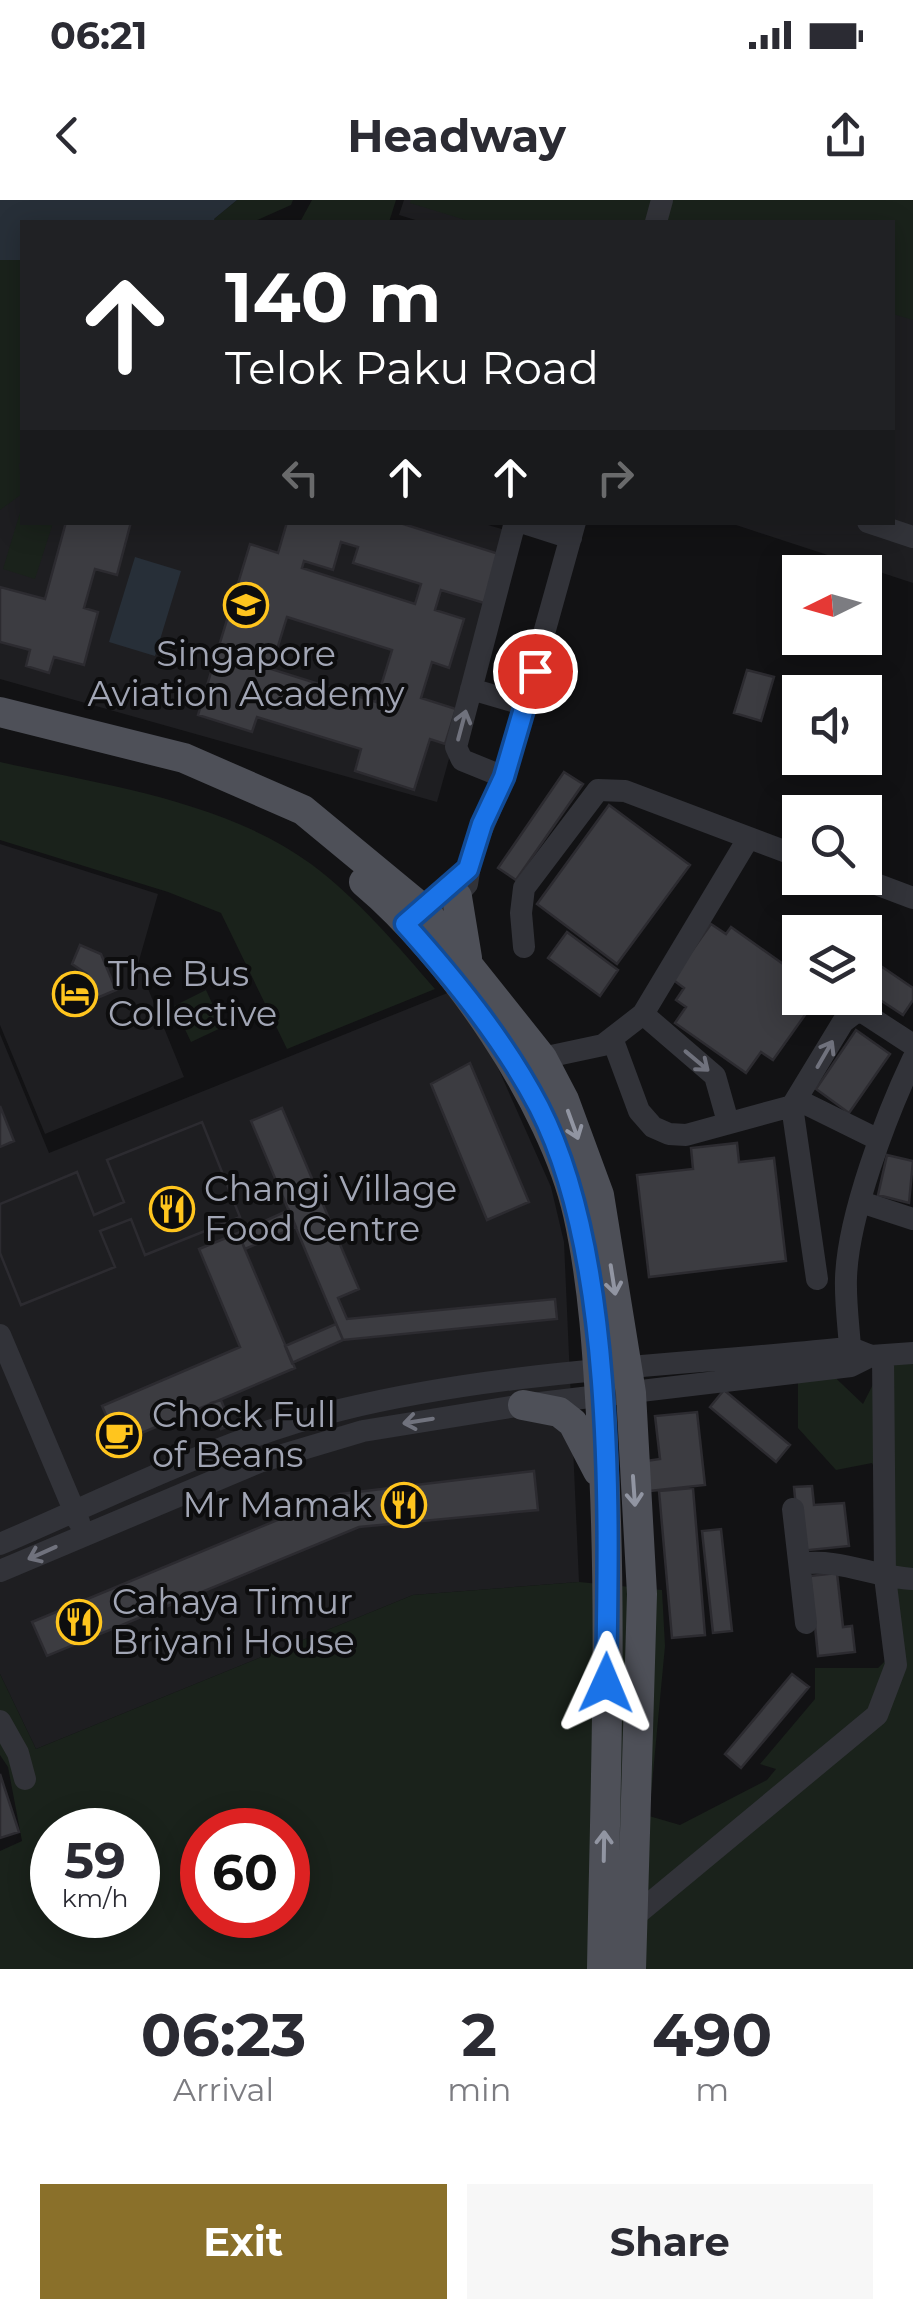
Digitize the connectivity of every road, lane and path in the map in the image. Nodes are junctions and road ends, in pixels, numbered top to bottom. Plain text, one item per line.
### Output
1 (517, 525) edge
2 (539, 525) edge
3 (877, 525) edge
4 (573, 530) edge
5 (913, 537) edge
6 (472, 688) junction
7 (526, 704) junction
8 (0, 712) edge
9 (0, 732) edge
10 (504, 777) junction
11 (748, 838) junction
12 (782, 850) edge
13 (463, 883) junction
14 (882, 886) edge
15 (913, 898) edge
16 (419, 922) junction
17 (524, 947) dead end
18 (468, 963) junction
19 (643, 1014) junction
20 (612, 1038) junction
21 (913, 1045) edge
22 (542, 1058) junction
23 (913, 1058) edge
24 (795, 1103) junction
25 (728, 1122) junction
26 (879, 1140) junction
27 (861, 1202) junction
28 (913, 1219) edge
29 (816, 1279) dead end
30 (2, 1344) edge
31 (913, 1353) edge
32 (864, 1357) junction
33 (614, 1381) junction
34 (522, 1405) junction
35 (606, 1487) junction
36 (794, 1509) dead end
37 (75, 1512) junction
38 (84, 1534) junction
39 (0, 1544) edge
40 (800, 1564) junction
41 (0, 1571) edge
42 (885, 1578) junction
43 (913, 1579) edge
44 (806, 1623) dead end
45 (0, 1721) edge
46 (26, 1779) dead end
47 (631, 1918) junction
48 (602, 1969) edge
49 (631, 1969) edge

1 - 6 street
2 - 4 street
3 - 5 street
4 - 7 street
6 - 7 street
10 -> 6 street
7 - 10 street
8 - 16 main road
9 - 16 main road
10 - 13 street
11 - 12 street
11 - 17 street
11 - 19 street
13 - 16 street
13 - 18 main road
14 - 15 street
16 - 18 main road
16 - 33 main road
18 - 22 main road
19 - 20 street
19 -> 25 street
20 - 22 street
20 - 25 street
24 -> 21 street
22 -> 33 main road
23 - 26 street
24 - 25 street
24 - 26 street
24 - 29 street
26 - 27 street
27 - 28 street
27 - 32 street
30 - 37 street
31 - 32 street
32 - 33 street
32 - 42 street
33 - 34 street
33 - 35 main road
33 - 37 street
33 -> 47 main road
34 - 35 main road
34 -> 38 street
48 -> 35 main road
36 - 40 street
37 - 38 street
37 - 39 street
38 -> 41 street
40 - 42 street
40 - 44 street
42 - 43 street
42 - 47 street
45 - 46 street
47 - 49 main road

